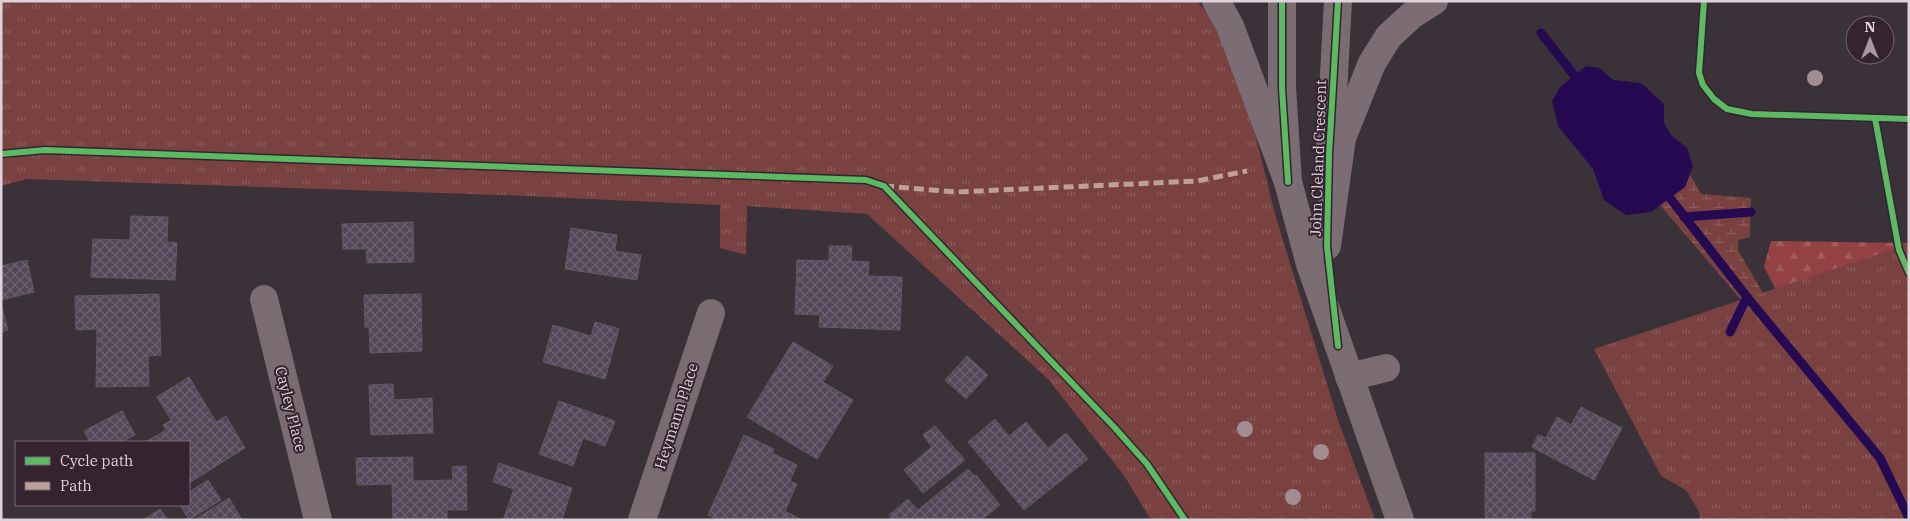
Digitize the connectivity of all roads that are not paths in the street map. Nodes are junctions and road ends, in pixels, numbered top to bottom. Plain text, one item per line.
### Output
1 (1216, 1) edge
2 (1282, 1) edge
3 (1338, 1) edge
4 (1434, 1) edge
5 (1288, 182) junction
6 (1327, 246) junction
7 (264, 299) dead end
8 (710, 313) dead end
9 (1338, 346) junction
10 (1386, 368) dead end
11 (1349, 377) junction
12 (318, 520) edge
13 (642, 520) edge
14 (1400, 520) edge

1 - 5 main road
2 - 5 street, John Cleland Crescent
3 - 6 street, John Cleland Crescent
4 - 6 main road
5 - 9 street, John Cleland Crescent
6 - 9 street, John Cleland Crescent
7 - 12 street, Cayley Place
8 - 13 street, Heymann Place
9 - 11 street, John Cleland Crescent
10 - 11 street
11 - 14 street, John Cleland Crescent

